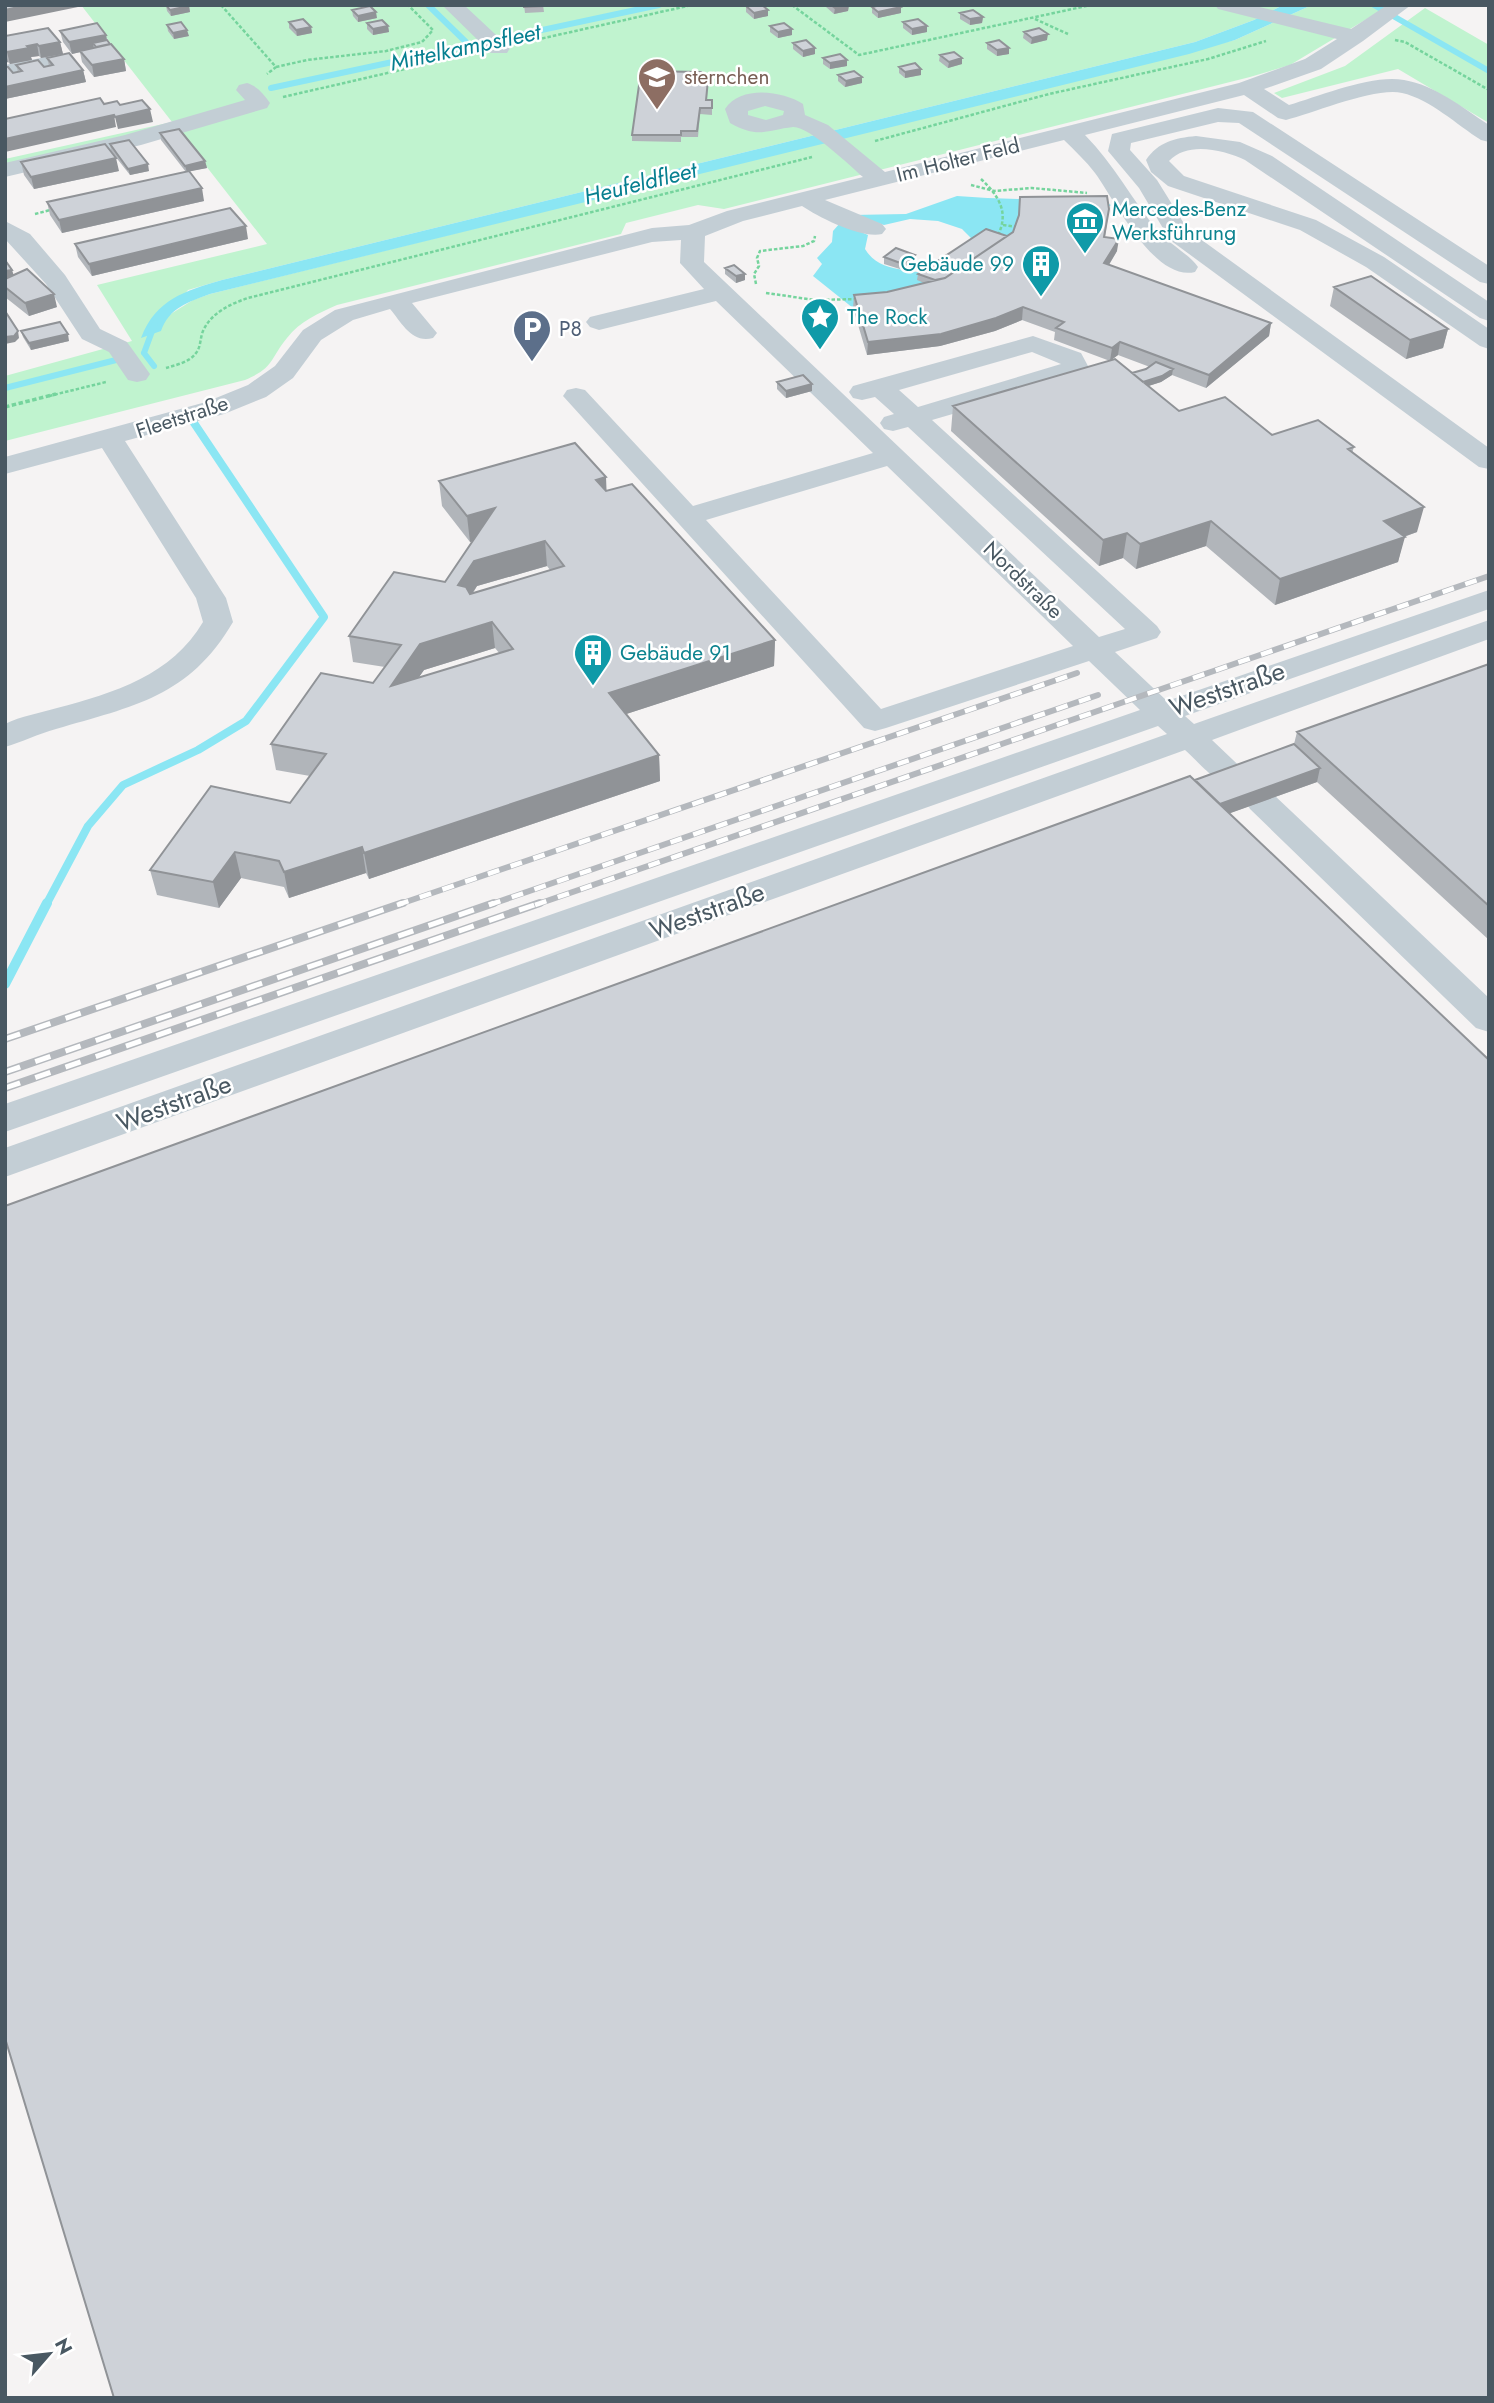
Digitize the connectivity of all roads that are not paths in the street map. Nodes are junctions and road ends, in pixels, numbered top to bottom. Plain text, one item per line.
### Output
1 (452, 5) edge
2 (1225, 5) edge
3 (1393, 10) edge
4 (1356, 37) junction
5 (493, 42) dead end
6 (61, 60) edge
7 (5, 72) edge
8 (1247, 88) junction
9 (247, 90) road end
10 (794, 118) dead end
11 (1069, 132) junction
12 (102, 134) edge
13 (1489, 135) edge
14 (5, 156) edge
15 (5, 170) edge
16 (880, 179) junction
17 (806, 198) junction
18 (1267, 209) junction
19 (5, 228) edge
20 (874, 229) dead end
21 (693, 232) junction
22 (1489, 277) edge
23 (722, 292) junction
24 (396, 300) junction
25 (1489, 313) edge
26 (332, 321) joint
27 (599, 322) dead end
28 (424, 333) dead end
29 (1489, 341) edge
30 (1489, 363) edge
31 (136, 373) dead end
32 (880, 387) junction
33 (576, 396) dead end
34 (836, 400) junction
35 (913, 417) junction
36 (867, 430) junction
37 (110, 439) junction
38 (893, 456) junction
39 (1489, 461) edge
40 (5, 466) edge
41 (1489, 484) edge
42 (687, 517) junction
43 (1489, 598) edge
44 (1489, 629) edge
45 (1096, 649) junction
46 (1161, 712) junction
47 (5, 737) edge
48 (1189, 737) junction
49 (1236, 778) edge
50 (966, 780) junction
51 (1262, 802) edge
52 (992, 808) junction
53 (482, 952) junction
54 (502, 984) junction
55 (1489, 1019) edge
56 (64, 1097) junction
57 (5, 1118) edge
58 (82, 1136) junction
59 (5, 1163) edge

1 - 5 street
2 - 4 street
3 - 4 street, Im Holter Feld
4 - 8 street, Im Holter Feld
6 - 7 street
8 - 11 street, Im Holter Feld
8 - 13 street
9 - 15 street
10 - 16 street
11 - 16 street, Im Holter Feld
11 - 41 street
12 - 14 street
16 - 17 street, Im Holter Feld
17 - 20 street
17 - 21 street, Im Holter Feld
18 - 25 street
18 - 29 street
18 - 30 street
19 - 31 street
21 - 23 street
21 - 24 street, Im Holter Feld
22 - 39 street
23 - 27 street
23 - 34 street, Nordstraße
24 - 26 street, Im Holter Feld
24 - 28 street
26 - 37 street, Fleetstraße
32 - 34 street
32 - 35 street
32 - 35 street
33 - 42 street
34 - 36 street, Nordstraße
35 - 36 street
35 - 45 street
36 - 38 street, Nordstraße
37 - 40 street, Fleetstraße
37 - 47 street
38 - 42 street
38 - 45 street, Nordstraße
42 - 45 street
43 - 46 street, Weststraße
44 - 48 street, Weststraße
45 - 46 street, Nordstraße
46 - 48 street, Nordstraße
46 - 50 street, Weststraße
48 - 49 street, Nordstraße
48 - 52 street, Weststraße
50 - 52 street
50 - 53 street, Weststraße
51 - 55 street
52 - 54 street, Weststraße
53 - 54 street
53 - 56 street, Weststraße
54 - 58 street, Weststraße
56 - 57 street, Weststraße
56 - 58 street, Weststraße
58 - 59 street, Weststraße

